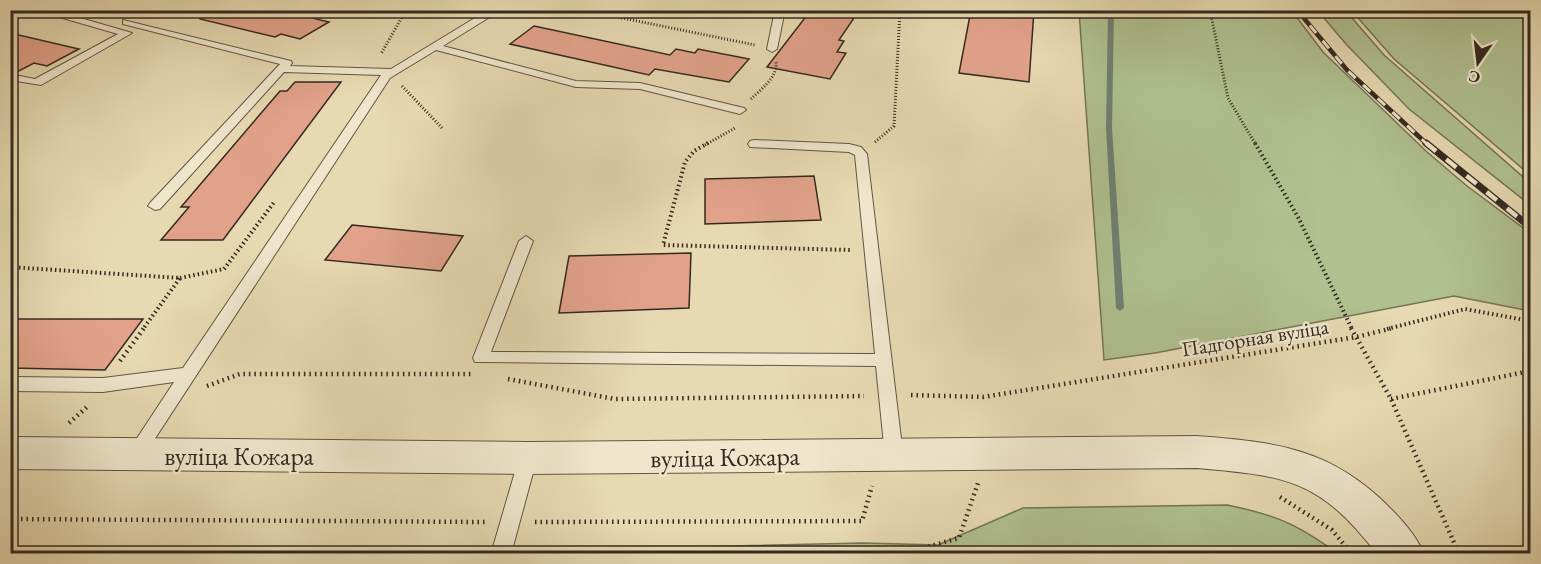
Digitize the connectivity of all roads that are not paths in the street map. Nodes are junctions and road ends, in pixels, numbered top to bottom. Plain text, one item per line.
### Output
1 (40, 10) edge
2 (780, 10) edge
3 (498, 11) edge
4 (127, 22) dead end
5 (435, 47) junction
6 (772, 49) road end
7 (280, 69) junction
8 (394, 72) junction
9 (10, 77) edge
10 (740, 110) dead end
11 (754, 144) dead end
12 (155, 206) dead end
13 (526, 241) dead end
14 (884, 360) junction
15 (189, 374) junction
16 (10, 384) edge
17 (24, 453) edge
18 (135, 455) junction
19 (528, 458) junction
20 (889, 470) junction
21 (501, 554) edge
22 (1403, 554) edge

1 - 9 lane
2 - 6 lane
3 - 5 lane
4 - 7 lane
5 - 8 lane
5 - 10 lane
7 - 8 lane
7 - 12 lane
8 - 15 lane
11 - 14 lane
13 - 14 lane
14 - 20 lane
15 - 16 lane
15 - 18 lane
17 - 18 street, вуліца Кожара
18 - 19 street, вуліца Кожара
19 - 20 street, вуліца Кожара
19 - 21 lane
20 - 22 street, вуліца Кожара

